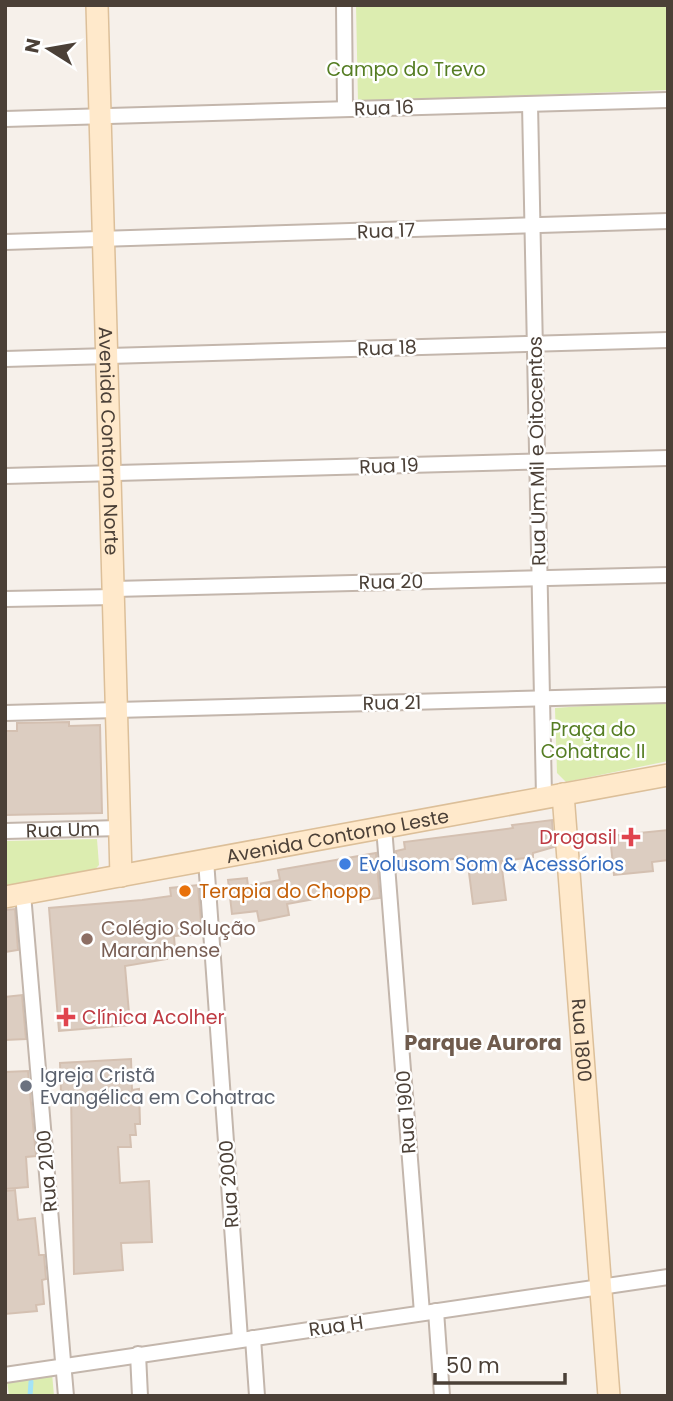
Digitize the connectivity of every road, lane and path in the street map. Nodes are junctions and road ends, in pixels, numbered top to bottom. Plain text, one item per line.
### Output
1 (97, 5) edge
2 (344, 5) edge
3 (668, 100) edge
4 (530, 104) junction
5 (345, 109) junction
6 (100, 116) junction
7 (5, 119) edge
8 (668, 221) edge
9 (533, 226) junction
10 (104, 240) junction
11 (5, 242) edge
12 (668, 340) edge
13 (535, 344) junction
14 (107, 357) junction
15 (5, 359) edge
16 (668, 458) edge
17 (537, 462) junction
18 (110, 473) junction
19 (5, 476) edge
20 (668, 575) edge
21 (540, 579) junction
22 (114, 593) junction
23 (5, 599) edge
24 (668, 695) edge
25 (542, 699) junction
26 (117, 709) junction
27 (5, 713) edge
28 (668, 775) edge
29 (554, 796) junction
30 (384, 827) junction
31 (120, 828) junction
32 (5, 831) edge
33 (206, 860) junction
34 (121, 876) junction
35 (14, 896) edge
36 (668, 1277) edge
37 (601, 1287) junction
38 (429, 1312) junction
39 (246, 1339) junction
40 (138, 1354) junction
41 (63, 1365) junction
42 (5, 1375) edge
43 (66, 1396) edge
44 (140, 1396) edge
45 (257, 1396) edge
46 (442, 1396) edge
47 (610, 1396) edge

1 - 6 street, Avenida Contorno Norte
2 - 5 street
3 - 4 street, Rua 16
4 - 5 street, Rua 16
4 - 9 street, Rua Um Mil e Oitocentos
5 - 6 street, Rua 16
6 - 7 street, Rua 16
6 - 10 street, Avenida Contorno Norte
8 - 9 street, Rua 17
9 - 10 street, Rua 17
9 - 13 street, Rua Um Mil e Oitocentos
10 - 11 street, Rua 17
10 - 14 street, Avenida Contorno Norte
12 - 13 street, Rua 18
13 - 14 street, Rua 18
13 - 17 street, Rua Um Mil e Oitocentos
14 - 15 street, Rua 18
14 - 18 street, Avenida Contorno Norte
16 - 17 street, Rua 19
17 - 18 street, Rua 19
17 - 21 street, Rua Um Mil e Oitocentos
18 - 19 street, Rua 19
18 - 22 street, Avenida Contorno Norte
20 - 21 street, Rua 20
21 - 22 street, Rua 20
21 - 25 street, Rua Um Mil e Oitocentos
22 - 23 street, Rua 20
22 - 26 street, Avenida Contorno Norte
24 - 25 street, Rua 21
25 - 26 street, Rua 21
25 - 29 street, Rua Um Mil e Oitocentos
26 - 27 street, Rua 21
26 - 31 street, Avenida Contorno Norte
28 - 29 street, Avenida Contorno Leste
29 - 30 street, Avenida Contorno Leste
29 - 37 street, Rua 1800
30 - 33 street, Avenida Contorno Leste
30 - 38 street, Rua 1900
31 - 32 street, Rua Um
31 - 34 street, Avenida Contorno Norte
33 - 34 street, Avenida Contorno Leste
33 - 39 street, Rua 2000
34 - 35 street, Avenida Contorno Leste
35 - 41 street, Rua 2100
36 - 37 street, Rua H
37 - 38 street, Rua H
37 - 47 street
38 - 39 street, Rua H
38 - 46 street, Rua 1900
39 - 40 street, Rua H
39 - 45 street, Rua 2000
40 - 41 street, Rua H
40 - 44 street
41 - 42 street, Rua H
41 - 43 street, Rua 2100

